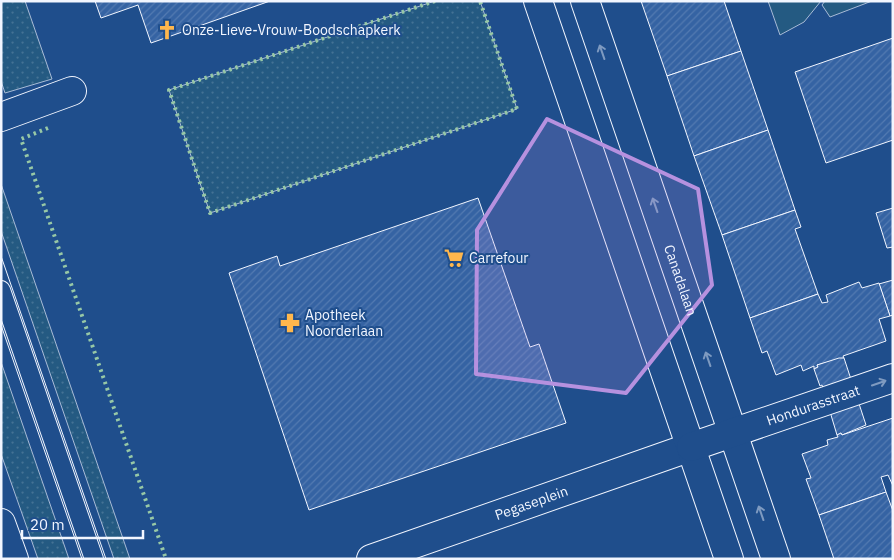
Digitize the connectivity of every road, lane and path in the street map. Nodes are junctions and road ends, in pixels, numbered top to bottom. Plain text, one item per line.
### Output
1 (538, 1) edge
2 (584, 1) edge
3 (72, 91) dead end
4 (1, 117) edge
5 (1, 290) edge
6 (893, 378) edge
7 (734, 433) junction
8 (691, 447) junction
9 (1, 523) edge
10 (14, 559) edge
11 (94, 559) edge
12 (371, 559) edge
13 (729, 559) edge
14 (776, 559) edge

1 - 8 street
7 -> 2 street, Canadalaan
3 - 4 street
5 - 11 lane
7 -> 6 street, Hondurasstraat
7 - 8 street, Hondurasstraat
14 -> 7 street, Canadalaan
8 - 12 street, Pegaseplein
8 - 13 street
9 - 10 street

